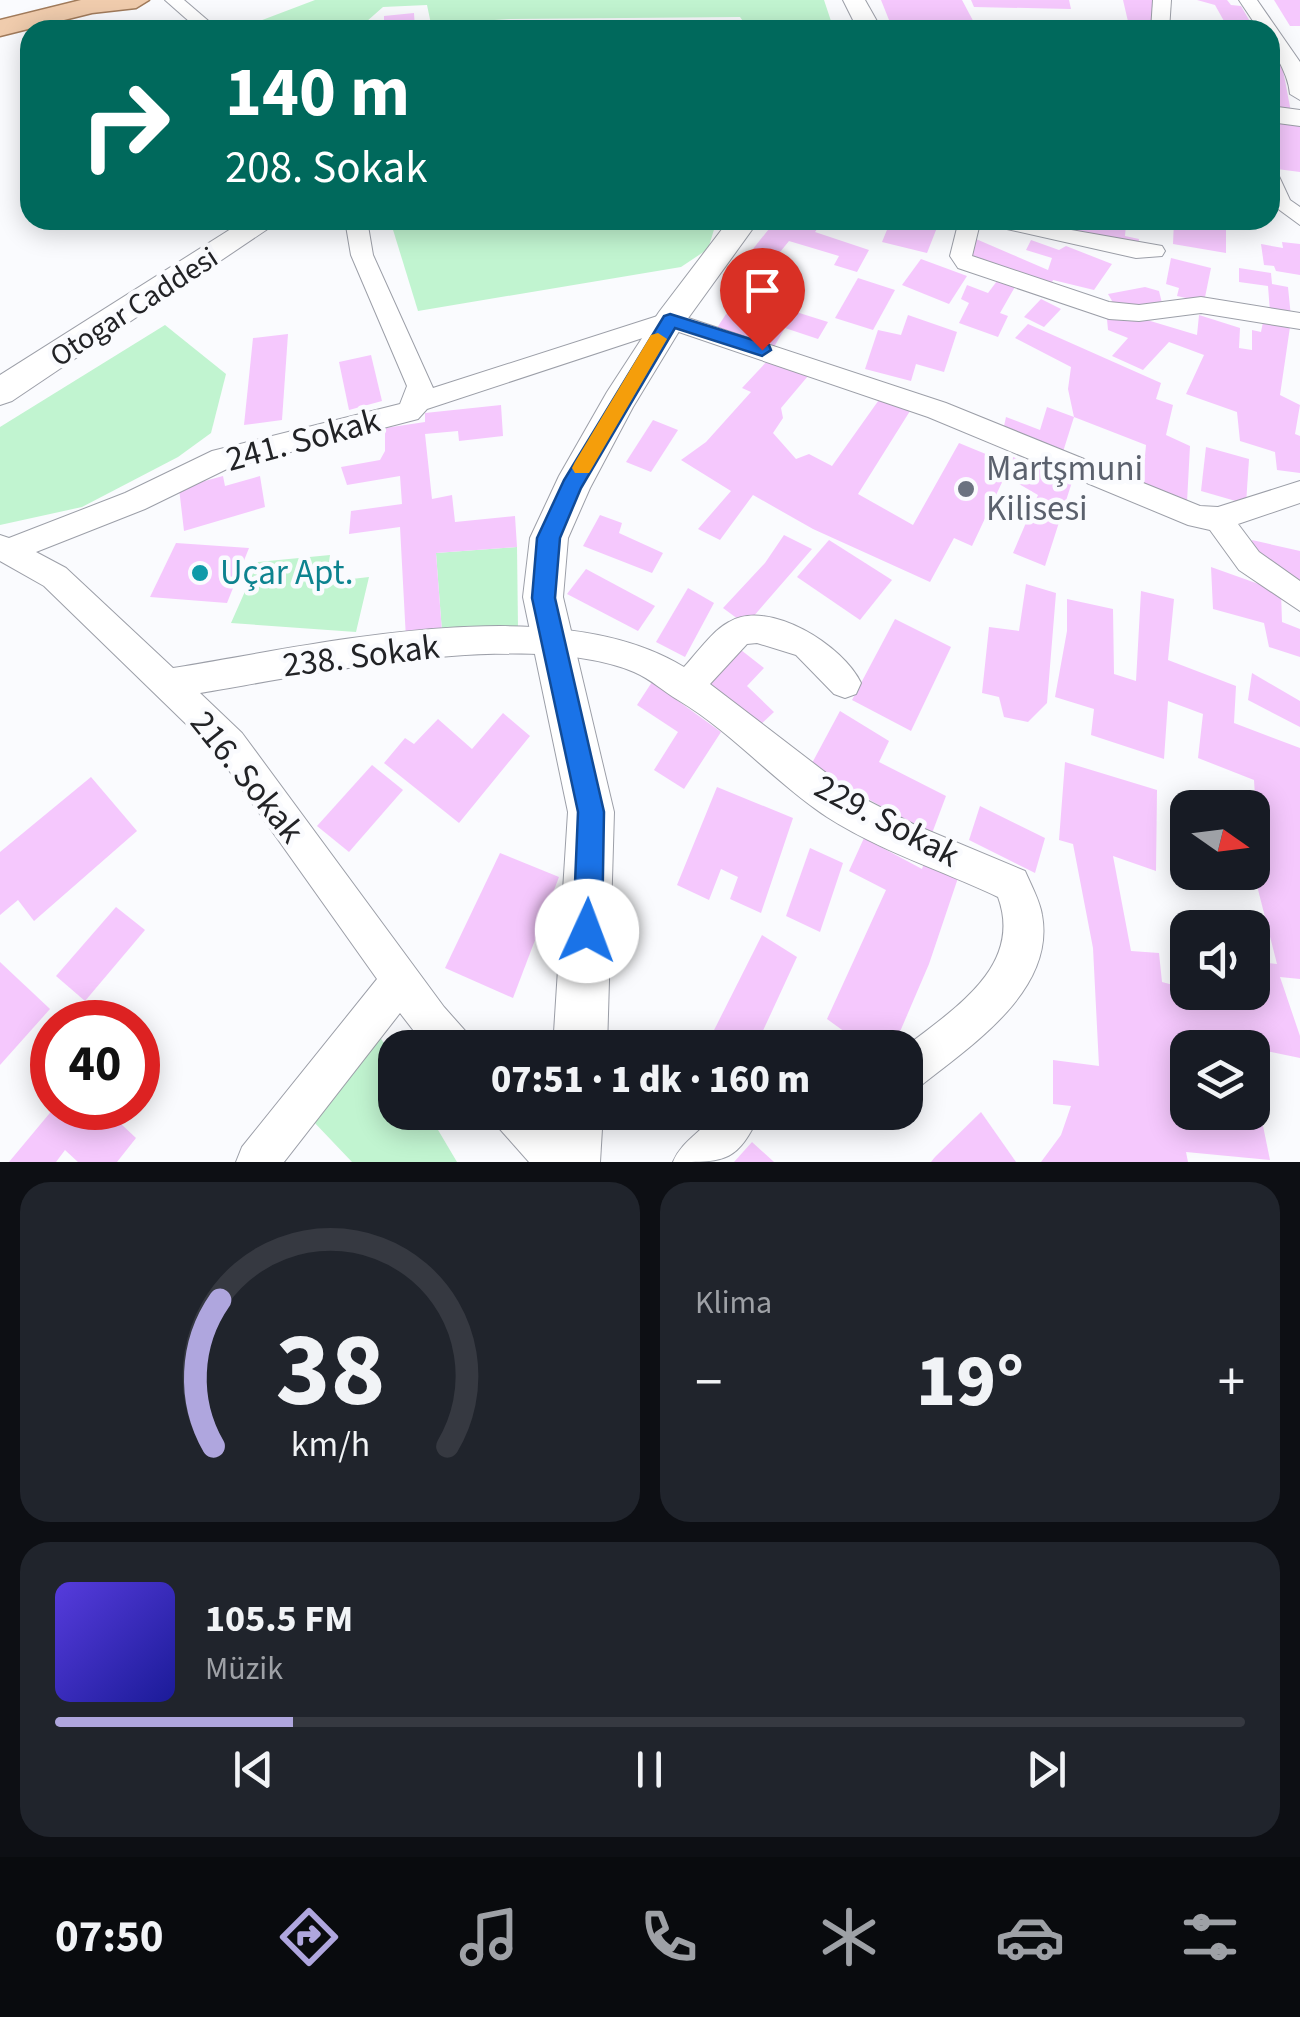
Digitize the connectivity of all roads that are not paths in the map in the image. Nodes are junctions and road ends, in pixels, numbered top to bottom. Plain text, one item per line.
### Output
1 (138, 0) edge
2 (174, 0) edge
3 (32, 20) edge
4 (95, 20) edge
5 (198, 20) edge
6 (1280, 47) edge
7 (1300, 94) edge
8 (1280, 201) edge
9 (1300, 218) edge
10 (251, 230) edge
11 (358, 230) edge
12 (737, 230) edge
13 (968, 230) edge
14 (1021, 230) edge
15 (1154, 252) dead end
16 (670, 320) junction
17 (1300, 320) edge
18 (0, 392) edge
19 (418, 402) junction
20 (1300, 492) edge
21 (1218, 518) junction
22 (4, 549) edge
23 (1300, 598) edge
24 (556, 642) junction
25 (845, 683) dead end
26 (167, 684) junction
27 (685, 688) junction
28 (400, 980) junction
29 (440, 1030) edge
30 (581, 1030) edge
31 (923, 1058) edge
32 (529, 1130) edge
33 (574, 1130) edge
34 (729, 1130) edge
35 (257, 1162) edge
36 (558, 1162) edge
37 (571, 1162) edge
38 (694, 1162) edge

1 - 3 main road
1 - 4 main road
2 - 5 street
6 - 7 street
8 - 9 street
10 - 18 street, Otogar Caddesi
11 - 19 street, 241. Sokak
12 - 16 street
13 - 17 street
14 - 15 street
16 - 19 street
16 - 21 street
16 - 24 street
19 - 22 street, 241. Sokak
20 - 21 street
21 - 23 street
22 - 26 street, 216. Sokak
24 - 26 street, 238. Sokak
24 - 27 street, 229. Sokak
24 - 30 street
25 - 27 street
26 - 28 street, 216. Sokak
27 - 31 street, 229. Sokak
28 - 29 street, 216. Sokak
28 - 35 street
32 - 36 street
33 - 37 street
34 - 38 street

